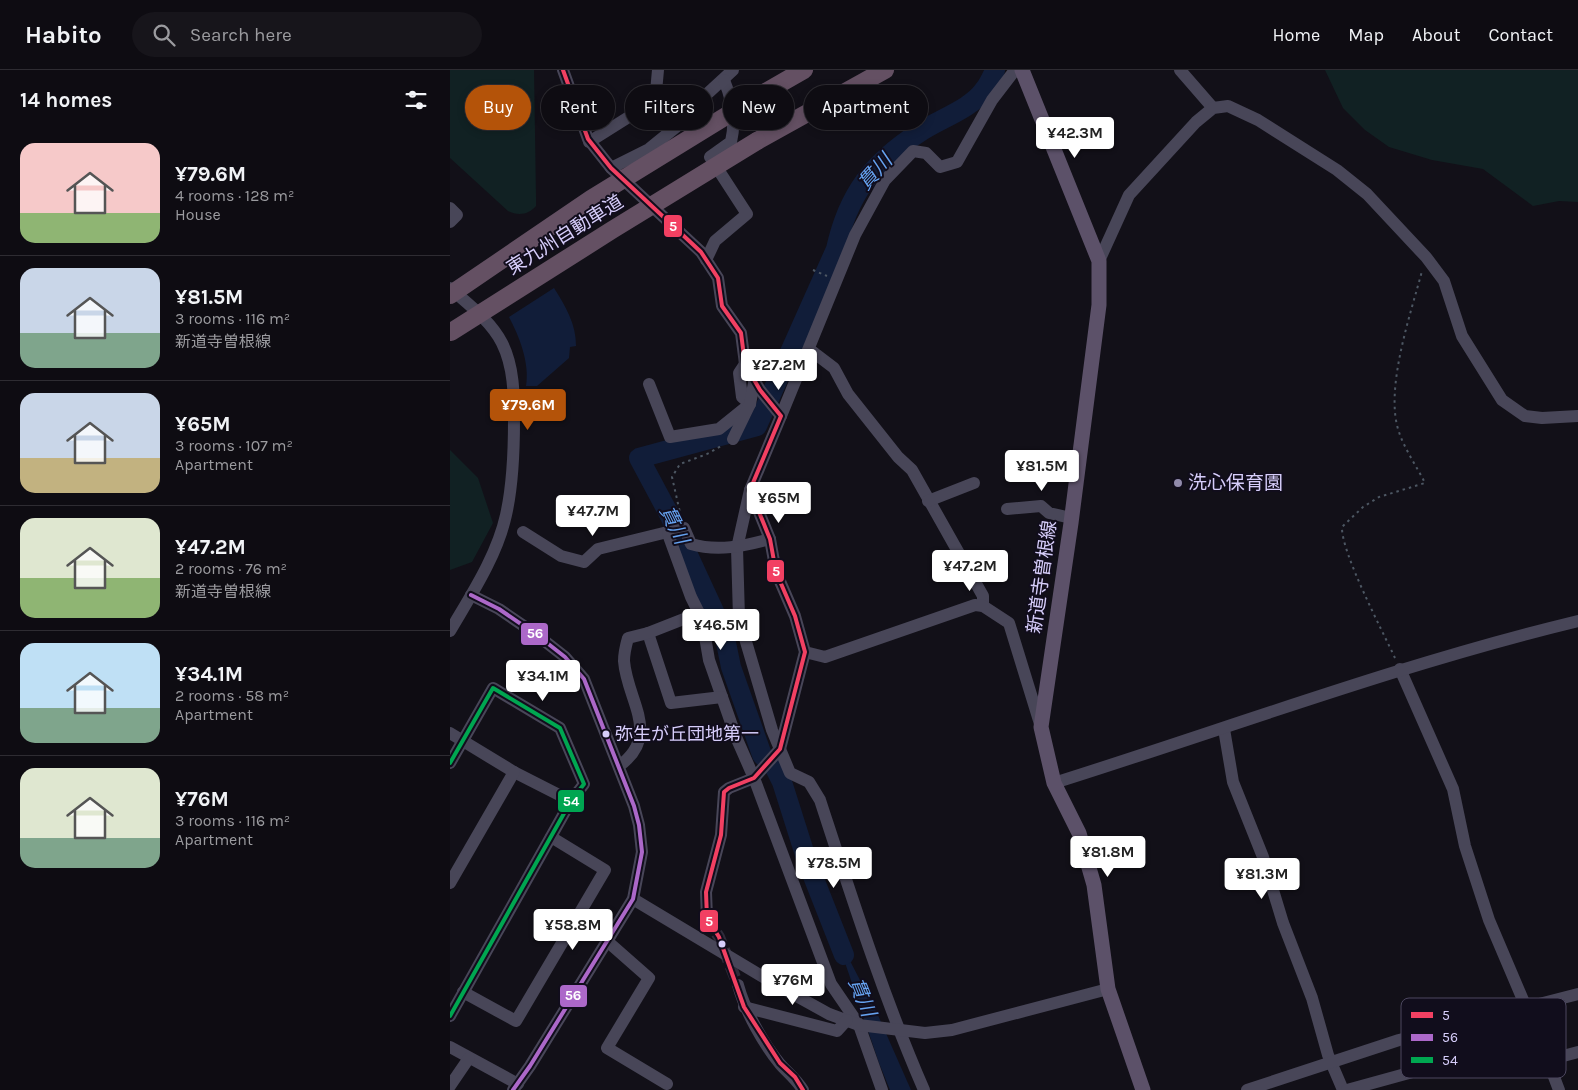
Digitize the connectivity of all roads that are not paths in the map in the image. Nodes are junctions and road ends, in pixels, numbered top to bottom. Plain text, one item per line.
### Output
1 (564, 70) edge
2 (658, 70) edge
3 (733, 70) edge
4 (804, 70) edge
5 (885, 70) edge
6 (1016, 70) edge
7 (1022, 70) edge
8 (1180, 70) edge
9 (724, 80) junction
10 (1213, 108) junction
11 (590, 142) junction
12 (611, 168) junction
13 (450, 208) edge
14 (450, 222) edge
15 (706, 260) junction
16 (1099, 261) junction
17 (450, 288) edge
18 (450, 295) edge
19 (451, 333) edge
20 (809, 349) junction
21 (745, 364) junction
22 (649, 384) dead end
23 (758, 384) junction
24 (750, 404) junction
25 (779, 413) junction
26 (1578, 416) edge
27 (733, 439) road end
28 (974, 483) dead end
29 (750, 490) junction
30 (928, 501) junction
31 (1007, 509) dead end
32 (1071, 518) junction
33 (676, 531) junction
34 (522, 532) dead end
35 (770, 540) junction
36 (735, 548) junction
37 (471, 595) junction
38 (983, 606) junction
39 (699, 613) junction
40 (1578, 621) edge
41 (450, 631) edge
42 (648, 633) junction
43 (805, 652) junction
44 (1400, 669) junction
45 (722, 697) junction
46 (1041, 727) junction
47 (1224, 729) junction
48 (450, 733) edge
49 (463, 741) junction
50 (777, 751) junction
51 (450, 764) edge
52 (619, 766) junction
53 (514, 772) junction
54 (756, 776) junction
55 (1054, 783) junction
56 (571, 801) junction
57 (552, 837) junction
58 (450, 883) edge
59 (633, 898) junction
60 (707, 918) tunnel mouth
61 (607, 941) junction
62 (738, 985) tunnel mouth
63 (1108, 989) junction
64 (463, 992) junction
65 (1578, 994) edge
66 (1525, 998) edge
67 (1563, 998) edge
68 (744, 1007) junction
69 (450, 1016) edge
70 (847, 1020) junction
71 (859, 1025) junction
72 (899, 1031) junction
73 (1401, 1039) edge
74 (450, 1047) edge
75 (469, 1058) junction
76 (1332, 1061) junction
77 (1401, 1075) edge
78 (666, 1084) dead end
79 (450, 1086) edge
80 (515, 1087) edge
81 (803, 1090) edge
82 (882, 1090) edge
83 (924, 1090) edge
84 (1143, 1090) edge
85 (1247, 1090) edge
86 (1342, 1090) edge
87 (1346, 1090) edge

1 - 11 street
2 - 11 street
3 - 9 street
4 - 18 highway, 東九州自動車道, bridge
5 - 19 highway, 東九州自動車道, bridge
6 - 20 street
7 - 16 main road, 新道寺曽根線
8 - 10 street
9 - 12 street
9 - 15 street
10 - 16 street
10 - 26 street
11 - 12 street
12 - 15 street
13 - 14 street
15 - 21 street
16 - 32 main road, 新道寺曽根線
17 - 37 street
20 - 25 street
20 - 30 street
21 - 23 street
21 - 24 street
22 - 24 street
23 - 24 street
23 - 25 street
24 - 27 street
25 - 29 street
28 - 30 street
29 - 35 street
29 - 36 street
30 - 38 street
31 - 32 street
32 - 46 main road, 新道寺曽根線
33 - 34 street
33 - 36 street
33 - 39 street
35 - 36 street
35 - 43 street
36 - 50 street
37 - 41 street
37 - 52 street
38 - 43 street
38 - 46 street
39 - 42 street
39 - 45 street
40 - 44 street
42 - 45 street
42 - 52 street
43 - 50 street
44 - 47 street
44 - 66 street
45 - 54 street
46 - 55 main road, 新道寺曽根線
47 - 55 street
47 - 76 street
48 - 49 street
49 - 51 street
49 - 53 street
49 - 56 street
50 - 54 street
50 - 72 street
52 - 59 street
53 - 56 street
53 - 58 street
54 - 60 street
54 - 71 street
55 - 63 main road, 新道寺曽根線
56 - 57 street
57 - 64 street
57 - 64 street
59 - 61 street
59 - 70 street
61 - 78 street
61 - 80 street
62 - 68 street
63 - 72 street
63 - 84 main road, 新道寺曽根線
64 - 69 street
65 - 67 street
68 - 70 street
68 - 81 street
70 - 71 street
71 - 72 street
71 - 82 street
72 - 83 street
73 - 76 street
74 - 75 street
75 - 79 street
75 - 80 street
76 - 85 street
76 - 86 street
77 - 87 street

